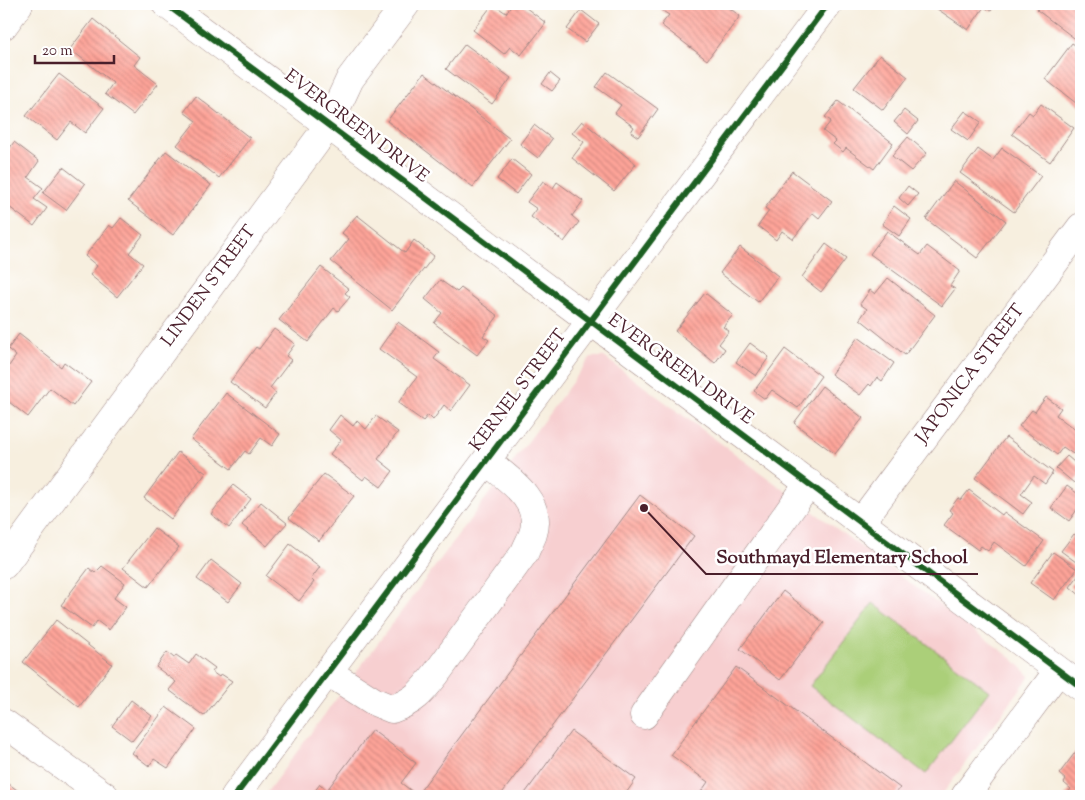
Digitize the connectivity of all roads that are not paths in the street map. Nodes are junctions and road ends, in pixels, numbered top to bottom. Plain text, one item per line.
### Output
1 (19, 4) edge
2 (166, 4) edge
3 (406, 4) edge
4 (828, 4) edge
5 (4, 25) edge
6 (328, 126) junction
7 (1081, 227) edge
8 (590, 321) junction
9 (486, 461) junction
10 (809, 483) junction
11 (861, 522) junction
12 (4, 565) edge
13 (1058, 670) junction
14 (328, 672) junction
15 (1081, 688) edge
16 (644, 715) dead end
17 (4, 723) edge
18 (105, 796) edge
19 (235, 796) edge
20 (965, 796) edge

1 - 5 street
2 - 6 street, EVERGREEN DRIVE
3 - 6 street, LINDEN STREET
4 - 8 street, KERNEL STREET
6 - 8 street, EVERGREEN DRIVE
6 - 12 street, LINDEN STREET
7 - 11 street, JAPONICA STREET
8 - 9 street, KERNEL STREET
8 - 10 street, EVERGREEN DRIVE
9 - 14 street, KERNEL STREET
9 - 14 street
10 - 11 street, EVERGREEN DRIVE
10 - 16 street
11 - 13 street, EVERGREEN DRIVE
13 - 15 street, EVERGREEN DRIVE
13 - 20 street
14 - 19 street, KERNEL STREET
17 - 18 street

